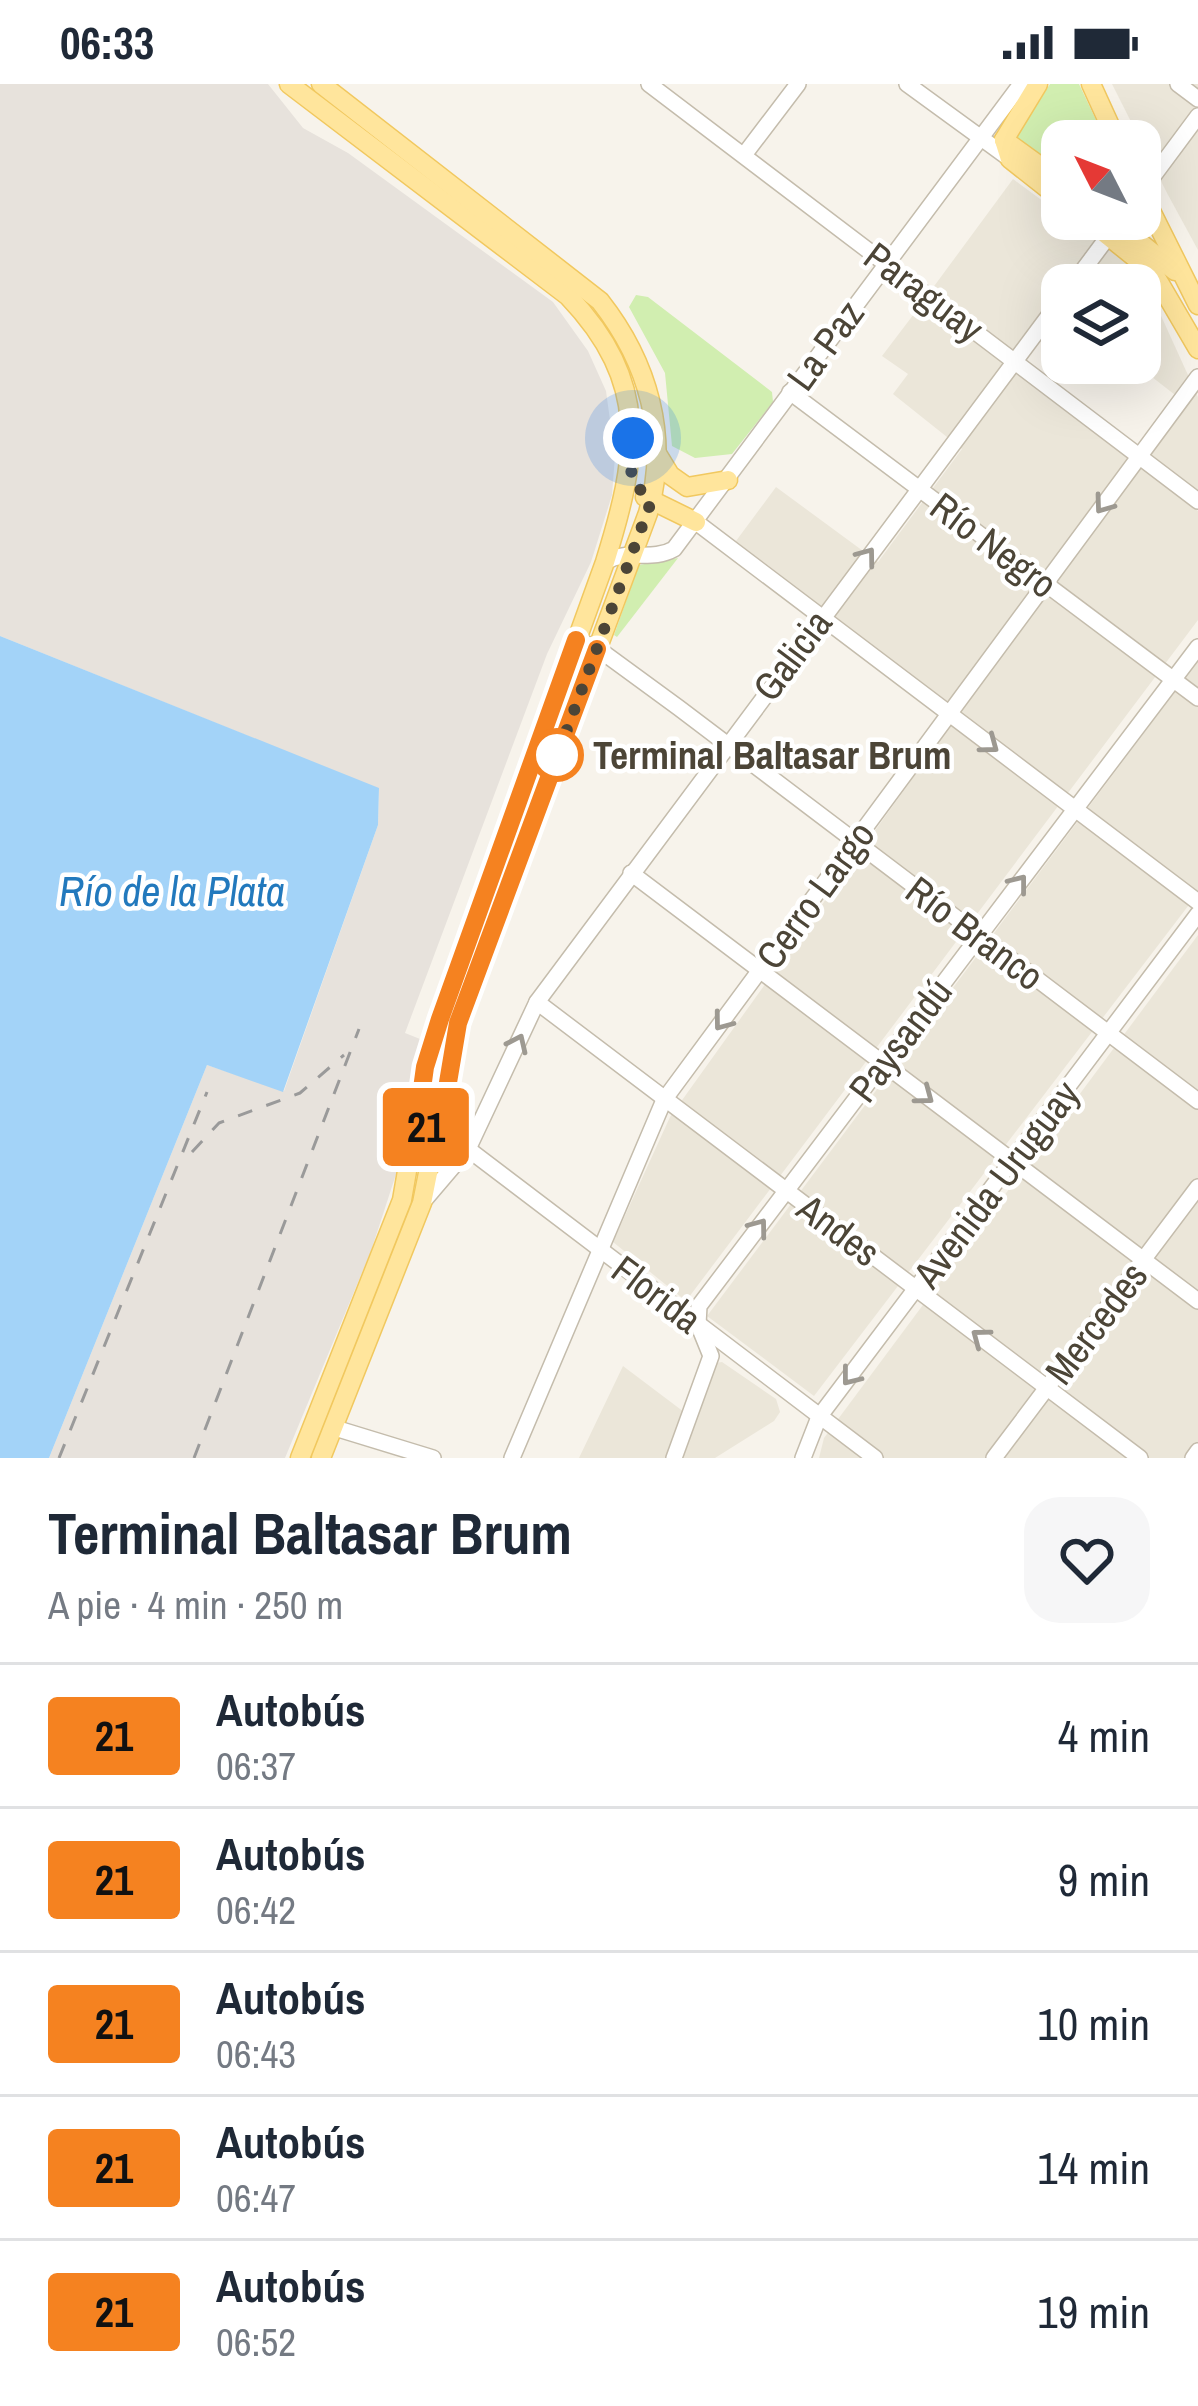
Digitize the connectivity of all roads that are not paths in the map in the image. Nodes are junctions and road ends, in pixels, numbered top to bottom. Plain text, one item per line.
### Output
1 (289, 84) edge
2 (321, 84) edge
3 (649, 84) edge
4 (798, 84) edge
5 (907, 84) edge
6 (1022, 84) edge
7 (1038, 84) edge
8 (1090, 84) edge
9 (1178, 84) edge
10 (1198, 99) edge
11 (344, 113) junction
12 (1198, 116) edge
13 (1108, 120) edge
14 (980, 137) junction
15 (1007, 149) junction
16 (744, 155) junction
17 (1161, 164) edge
18 (1041, 169) edge
19 (1041, 181) edge
20 (1161, 231) edge
21 (1128, 240) edge
22 (1134, 240) edge
23 (886, 262) junction
24 (1192, 289) edge
25 (1198, 305) edge
26 (1041, 326) edge
27 (1198, 349) edge
28 (1015, 361) junction
29 (1198, 377) edge
30 (790, 392) junction
31 (656, 452) junction
32 (1140, 456) junction
33 (631, 479) junction
34 (728, 479) junction
35 (919, 489) junction
36 (1198, 501) edge
37 (651, 502) junction
38 (696, 522) junction
39 (633, 554) junction
40 (605, 562) junction
41 (1046, 584) junction
42 (821, 616) junction
43 (576, 640) junction
44 (1198, 647) edge
45 (597, 649) junction
46 (1173, 680) junction
47 (1198, 698) edge
48 (950, 713) junction
49 (726, 744) junction
50 (1076, 809) junction
51 (854, 842) junction
52 (631, 873) junction
53 (1198, 902) edge
54 (1198, 914) edge
55 (979, 936) junction
56 (760, 971) junction
57 (537, 1002) junction
58 (1108, 1034) junction
59 (882, 1065) junction
60 (664, 1100) junction
61 (1198, 1101) edge
62 (417, 1125) junction
63 (440, 1130) junction
64 (469, 1149) junction
65 (1013, 1162) junction
66 (1198, 1187) edge
67 (786, 1190) junction
68 (422, 1203) junction
69 (597, 1249) junction
70 (1144, 1260) junction
71 (917, 1289) junction
72 (1198, 1301) edge
73 (698, 1324) junction
74 (343, 1382) junction
75 (1047, 1388) junction
76 (819, 1417) junction
77 (334, 1428) junction
78 (300, 1458) edge
79 (321, 1458) edge
80 (433, 1458) edge
81 (512, 1458) edge
82 (674, 1458) edge
83 (803, 1458) edge
84 (874, 1458) edge
85 (994, 1458) edge
86 (1140, 1458) edge

1 - 11 main road
2 - 11 main road
3 - 16 street, Paraguay
4 - 16 street
5 - 14 street
6 - 14 street, La Paz
7 - 15 main road
8 - 13 main road
9 - 10 street
11 - 31 main road
11 - 33 main road
12 - 17 street
14 - 15 street
14 - 23 street, La Paz
15 - 18 main road
15 - 19 main road
16 - 23 street, Paraguay
20 - 24 main road
21 - 27 main road
22 - 24 main road
23 - 28 street, Paraguay
23 - 30 street, La Paz
24 - 25 main road
26 - 28 street, Galicia
28 - 32 street, Paraguay
28 - 35 street, Galicia
29 - 32 street, Cerro Largo
30 - 34 street, La Paz
30 - 35 street, Río Negro
31 - 34 main road
31 - 37 main road
32 - 36 street, Paraguay
32 -> 41 street, Cerro Largo
33 - 37 main road
33 - 40 main road
34 - 38 street, La Paz
35 - 41 street, Río Negro
42 -> 35 street, Galicia
37 - 38 main road
37 - 39 main road
38 - 39 street, La Paz
38 - 42 street
39 - 40 street, La Paz
39 - 45 main road
40 - 43 main road
41 - 46 street, Río Negro
41 - 48 street, Cerro Largo
42 - 48 street
42 - 49 street, Galicia
43 - 45 street, Río Branco
43 - 62 main road
44 - 46 street, Paysandú
45 - 49 street, Río Branco
45 - 63 main road
46 - 47 street, Río Negro
46 - 50 street, Paysandú
48 -> 50 street
48 - 51 street, Cerro Largo
49 - 51 street, Río Branco
49 - 52 street, Galicia
50 - 53 street
55 -> 50 street, Paysandú
51 - 55 street, Río Branco
51 - 56 street, Cerro Largo
52 - 56 street
52 - 57 street, Galicia
54 - 58 street, Avenida Uruguay
55 - 58 street, Río Branco
55 - 59 street, Paysandú
56 - 59 street
56 -> 60 street, Cerro Largo
57 - 60 street, Andes
64 -> 57 street, Galicia
58 - 61 street, Río Branco
58 - 65 street, Avenida Uruguay
59 -> 65 street
59 - 67 street, Paysandú
60 - 67 street, Andes
60 - 69 street, Cerro Largo
62 - 63 street
62 - 74 main road
63 - 64 street, Florida
63 - 68 main road
64 - 68 street, Galicia
64 - 69 street, Florida
65 - 70 street
65 - 71 street, Avenida Uruguay
66 - 70 street, Mercedes
67 - 71 street, Andes
73 -> 67 street, Paysandú
68 - 74 main road
69 - 73 street, Florida
69 - 81 street, Cerro Largo
70 - 72 street
70 - 75 street, Mercedes
75 -> 71 street, Andes
71 -> 76 street, Avenida Uruguay
73 - 76 street, Florida
73 - 82 street
74 - 77 main road
74 - 78 main road
75 - 85 street, Mercedes
75 - 86 street, Andes
76 - 83 street, Avenida Uruguay
76 - 84 street, Florida
77 - 79 main road
77 - 80 street

